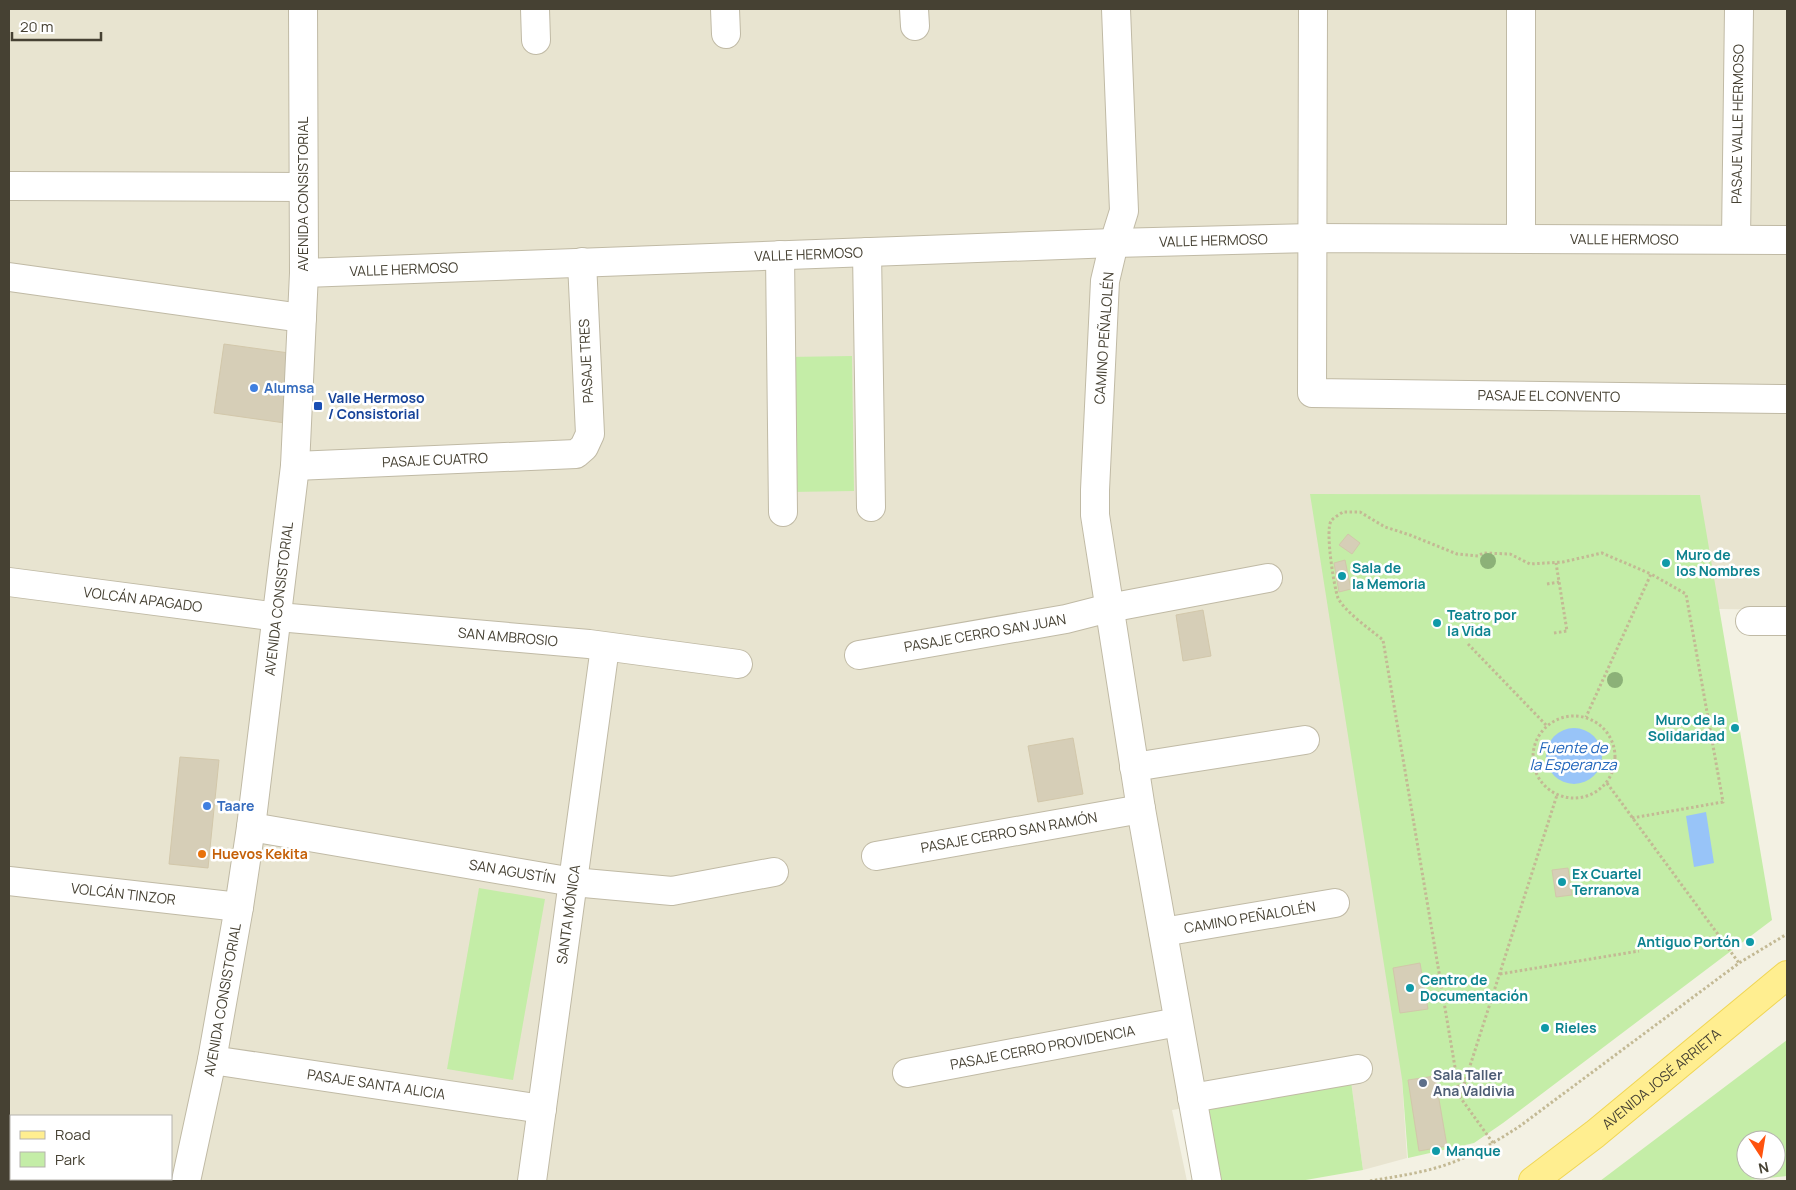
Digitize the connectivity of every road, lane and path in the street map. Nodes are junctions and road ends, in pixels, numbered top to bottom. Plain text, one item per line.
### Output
1 (303, 9) edge
2 (535, 9) edge
3 (1116, 9) edge
4 (1313, 9) edge
5 (1521, 9) edge
6 (1739, 9) edge
7 (536, 40) dead end
8 (9, 186) edge
9 (303, 187) junction
10 (1313, 238) junction
11 (1522, 239) junction
12 (1736, 239) junction
13 (1787, 240) edge
14 (1114, 243) junction
15 (868, 252) junction
16 (780, 255) junction
17 (582, 262) junction
18 (304, 273) junction
19 (9, 277) edge
20 (302, 318) junction
21 (1787, 399) edge
22 (576, 454) joint
23 (295, 466) junction
24 (871, 507) dead end
25 (783, 512) dead end
26 (1556, 563) junction
27 (1651, 574) junction
28 (1268, 578) dead end
29 (9, 582) edge
30 (1559, 582) junction
31 (1547, 584) dead end
32 (1109, 608) junction
33 (278, 617) junction
34 (1750, 621) dead end
35 (1787, 621) edge
36 (1554, 633) dead end
37 (1468, 644) dead end
38 (604, 647) junction
39 (859, 655) dead end
40 (738, 664) dead end
41 (1586, 717) junction
42 (1547, 726) junction
43 (1305, 740) dead end
44 (1134, 767) junction
45 (1607, 783) junction
46 (1557, 794) junction
47 (1141, 809) junction
48 (1632, 818) junction
49 (251, 827) junction
50 (876, 856) dead end
51 (774, 872) dead end
52 (9, 881) edge
53 (573, 882) junction
54 (1335, 903) dead end
55 (239, 907) junction
56 (1162, 932) junction
57 (1787, 934) edge
58 (1639, 951) dead end
59 (1739, 962) junction
60 (1500, 974) junction
61 (1787, 975) edge
62 (1178, 1022) junction
63 (212, 1060) junction
64 (1358, 1069) dead end
65 (907, 1073) dead end
66 (1460, 1097) junction
67 (1192, 1098) junction
68 (542, 1110) junction
69 (1493, 1143) junction
70 (1541, 1179) edge
71 (186, 1181) edge
72 (532, 1181) edge
73 (1207, 1181) edge
74 (1370, 1181) edge

1 - 9 street, AVENIDA CONSISTORIAL
2 - 7 street
3 - 14 street, CAMINO PEÑALOLÉN
4 - 10 street
5 - 11 street
6 - 12 street, PASAJE VALLE HERMOSO
8 - 9 street
9 - 18 street, AVENIDA CONSISTORIAL
10 - 11 street, VALLE HERMOSO
10 - 14 street, VALLE HERMOSO
10 - 21 street, PASAJE EL CONVENTO
11 - 12 street, VALLE HERMOSO
12 - 13 street, VALLE HERMOSO
14 - 15 street, VALLE HERMOSO
14 - 32 street, CAMINO PEÑALOLÉN
15 - 16 street, VALLE HERMOSO
15 - 24 street
16 - 17 street, VALLE HERMOSO
16 - 25 street
17 - 18 street, VALLE HERMOSO
17 - 22 street, PASAJE TRES
18 - 20 street, AVENIDA CONSISTORIAL
19 - 20 street
20 - 23 street, AVENIDA CONSISTORIAL
22 - 23 street, PASAJE CUATRO
23 - 33 street, AVENIDA CONSISTORIAL
26 - 27 path
26 - 30 path
26 - 66 path
27 - 41 path
27 - 48 path
28 - 32 street
29 - 33 street, VOLCÁN APAGADO
30 - 31 path
30 - 36 path
32 - 39 street, PASAJE CERRO SAN JUAN
32 - 44 street, CAMINO PEÑALOLÉN
33 - 38 street, SAN AMBROSIO
33 - 49 street, AVENIDA CONSISTORIAL
34 - 35 street
37 - 42 path
38 - 40 street, SAN AMBROSIO
38 - 53 street, SANTA MÓNICA
41 - 42 path
41 - 45 path
42 - 46 path
43 - 44 street
44 - 47 street, CAMINO PEÑALOLÉN
45 - 46 path
45 - 48 path
46 - 60 path
47 - 50 street, PASAJE CERRO SAN RAMÓN
47 - 56 street, CAMINO PEÑALOLÉN
48 - 59 path
49 - 53 street, SAN AGUSTÍN
49 - 55 street, AVENIDA CONSISTORIAL
51 - 53 street, SAN AGUSTÍN
52 - 55 street, VOLCÁN TINZOR
53 - 68 street, SANTA MÓNICA
54 - 56 street, CAMINO PEÑALOLÉN
55 - 63 street, AVENIDA CONSISTORIAL
56 - 62 street, CAMINO PEÑALOLÉN
57 - 59 path
58 - 60 path
59 - 69 path
60 - 66 path
61 - 70 main road, AVENIDA JOSÉ ARRIETA
62 - 65 street, PASAJE CERRO PROVIDENCIA
62 - 67 street, CAMINO PEÑALOLÉN
63 - 68 street, PASAJE SANTA ALICIA
63 - 71 street, AVENIDA CONSISTORIAL
64 - 67 street
66 - 69 path
67 - 73 street, CAMINO PEÑALOLÉN
68 - 72 street, SANTA MÓNICA
69 - 74 path

